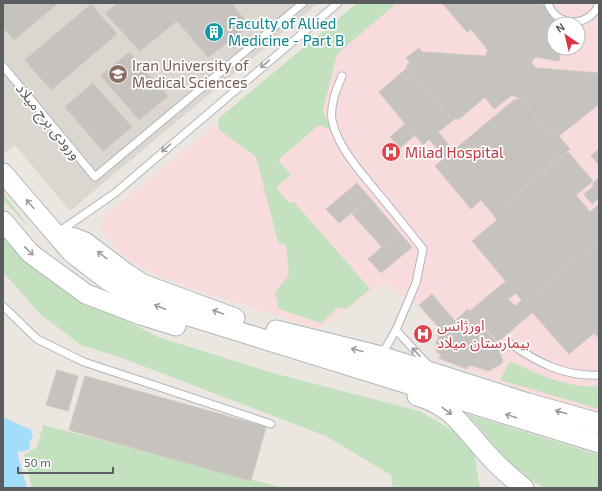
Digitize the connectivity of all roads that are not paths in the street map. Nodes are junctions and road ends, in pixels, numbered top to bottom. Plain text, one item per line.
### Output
1 (303, 3) edge
2 (338, 3) edge
3 (548, 3) edge
4 (599, 3) edge
5 (3, 66) edge
6 (342, 76) dead end
7 (3, 172) edge
8 (3, 222) edge
9 (56, 234) junction
10 (3, 306) edge
11 (396, 330) junction
12 (511, 344) dead end
13 (381, 356) junction
14 (436, 373) junction
15 (599, 375) edge
16 (599, 423) edge
17 (271, 424) dead end
18 (595, 443) edge
19 (491, 459) junction
20 (503, 488) edge
21 (524, 488) edge

1 - 5 lane, ورودی برج میلاد
2 -> 9 lane
3 - 4 lane
6 - 11 lane
9 -> 7 main road
8 -> 19 main road
13 -> 9 main road
18 -> 9 main road
10 - 17 lane
11 - 13 lane
14 -> 11 lane
12 - 15 lane
13 - 14 main road
16 -> 14 main road
19 - 20 main road
19 - 21 main road

